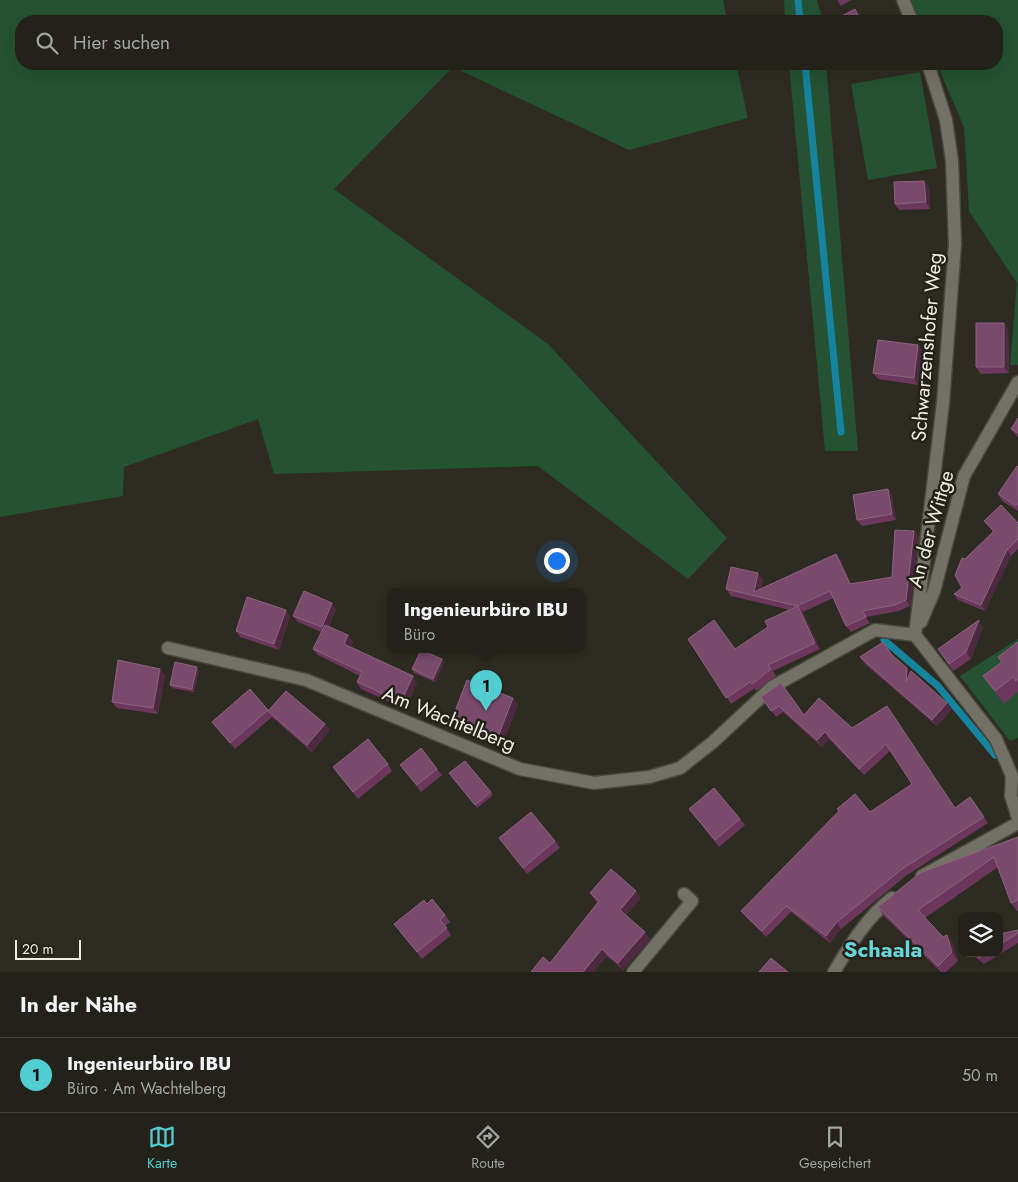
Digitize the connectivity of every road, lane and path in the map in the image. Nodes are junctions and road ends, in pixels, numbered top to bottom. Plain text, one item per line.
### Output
1 (903, 0) edge
2 (909, 15) edge
3 (930, 70) edge
4 (1018, 382) edge
5 (915, 635) junction
6 (168, 648) dead end
7 (1015, 773) edge
8 (1018, 818) edge
9 (1018, 823) edge
10 (914, 881) edge
11 (901, 891) edge
12 (684, 894) dead end
13 (634, 972) edge
14 (834, 972) edge

1 - 2 street
3 - 5 street, Schwarzenshofer Weg
4 - 5 street, An der Wittge
5 - 6 street, Am Wachtelberg
5 - 7 street
7 - 8 street
9 - 10 street
11 - 14 street
12 - 13 street

